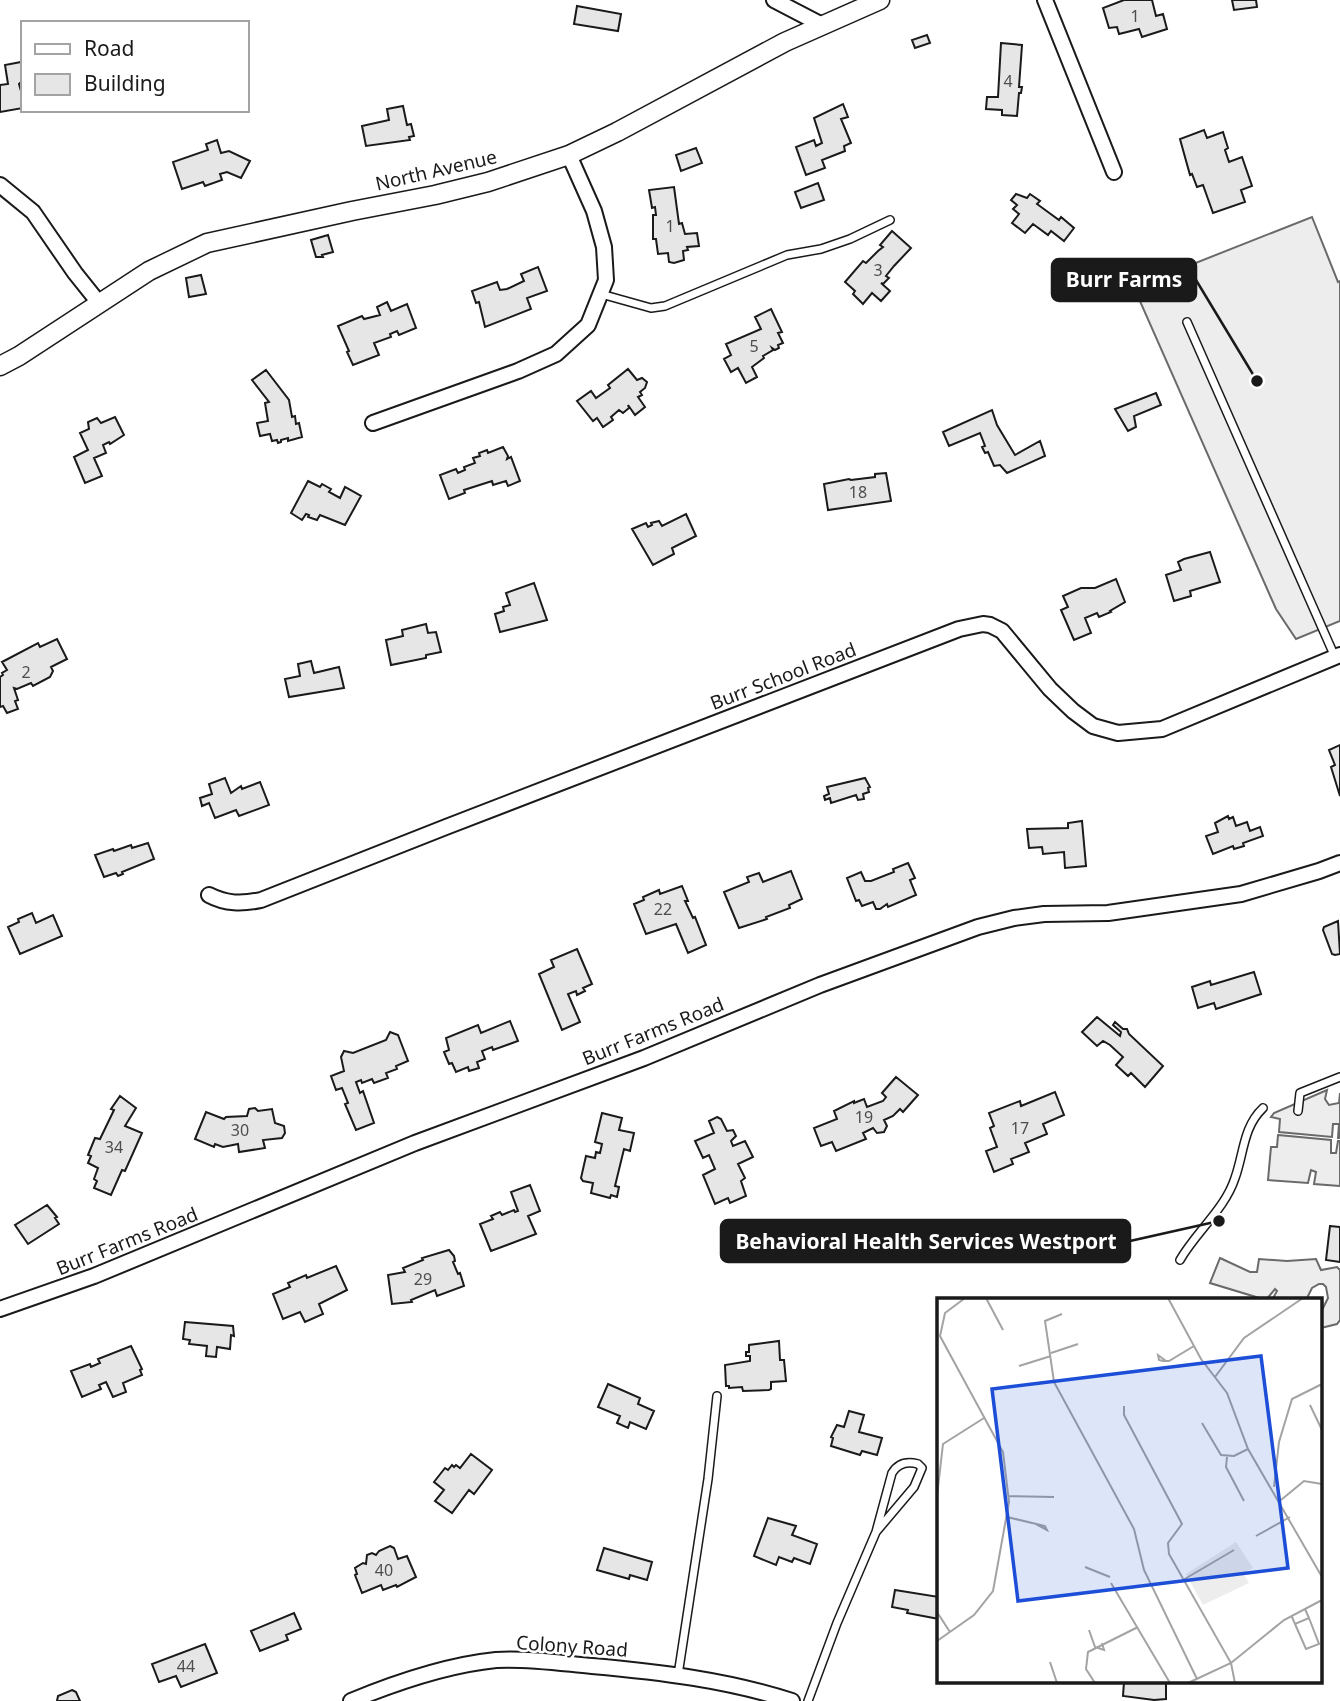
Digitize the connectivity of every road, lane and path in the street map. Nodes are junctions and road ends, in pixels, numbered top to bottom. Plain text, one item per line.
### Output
1 (774, 0) edge
2 (880, 0) edge
3 (1045, 0) edge
4 (822, 24) junction
5 (569, 155) junction
6 (1114, 172) dead end
7 (0, 184) edge
8 (890, 220) dead end
9 (600, 293) junction
10 (99, 303) junction
11 (1187, 322) dead end
12 (0, 366) edge
13 (373, 423) dead end
14 (1337, 656) edge
15 (1340, 863) edge
16 (209, 895) dead end
17 (1340, 1077) edge
18 (1263, 1108) dead end
19 (1298, 1111) dead end
20 (1180, 1260) dead end
21 (0, 1309) edge
22 (717, 1396) dead end
23 (876, 1532) junction
24 (678, 1676) junction
25 (352, 1701) edge
26 (792, 1701) edge
27 (808, 1701) edge

1 - 4 street
2 - 4 street, North Avenue
3 - 6 street
4 - 5 street, North Avenue
5 - 9 street
5 - 10 street, North Avenue
7 - 10 street
8 - 9 lane
9 - 13 street
10 - 12 street, North Avenue
11 - 14 lane
14 - 16 street, Burr School Road
15 - 21 street, Burr Farms Road
17 - 19 lane
18 - 20 lane
22 - 24 lane
23 - 23 lane
23 - 27 lane
24 - 25 street, Colony Road
24 - 26 street, Colony Road

